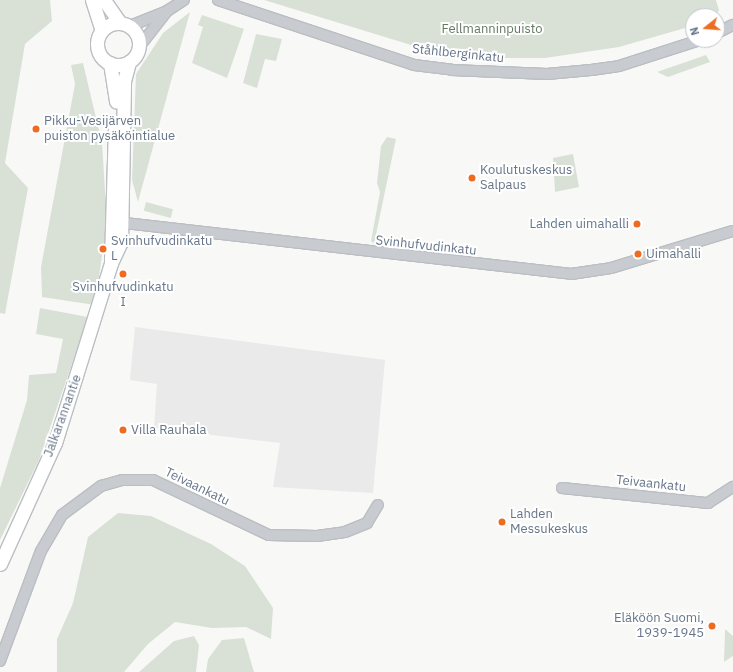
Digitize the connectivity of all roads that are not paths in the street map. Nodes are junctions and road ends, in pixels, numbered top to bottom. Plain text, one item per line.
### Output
1 (92, 0) edge
2 (104, 0) edge
3 (184, 0) edge
4 (218, 0) edge
5 (167, 11) junction
6 (125, 24) junction
7 (102, 30) junction
8 (685, 45) edge
9 (139, 47) junction
10 (129, 62) junction
11 (110, 63) junction
12 (117, 222) junction
13 (733, 231) edge
14 (733, 487) edge
15 (562, 488) dead end
16 (378, 505) dead end
17 (0, 564) edge
18 (0, 661) edge

1 - 7 main road
2 - 6 main road
3 - 5 street
4 - 8 street, Ståhlberginkatu
5 - 6 street
5 - 9 street
6 - 7 main road
6 - 9 main road
7 - 11 main road
9 - 10 main road
10 - 11 main road
10 - 12 main road, Jalkarannantie
11 - 12 main road, Jalkarannantie
12 - 13 street, Svinhufvudinkatu
12 - 17 main road, Jalkarannantie
14 - 15 street, Teivaankatu
16 - 18 street, Teivaankatu

